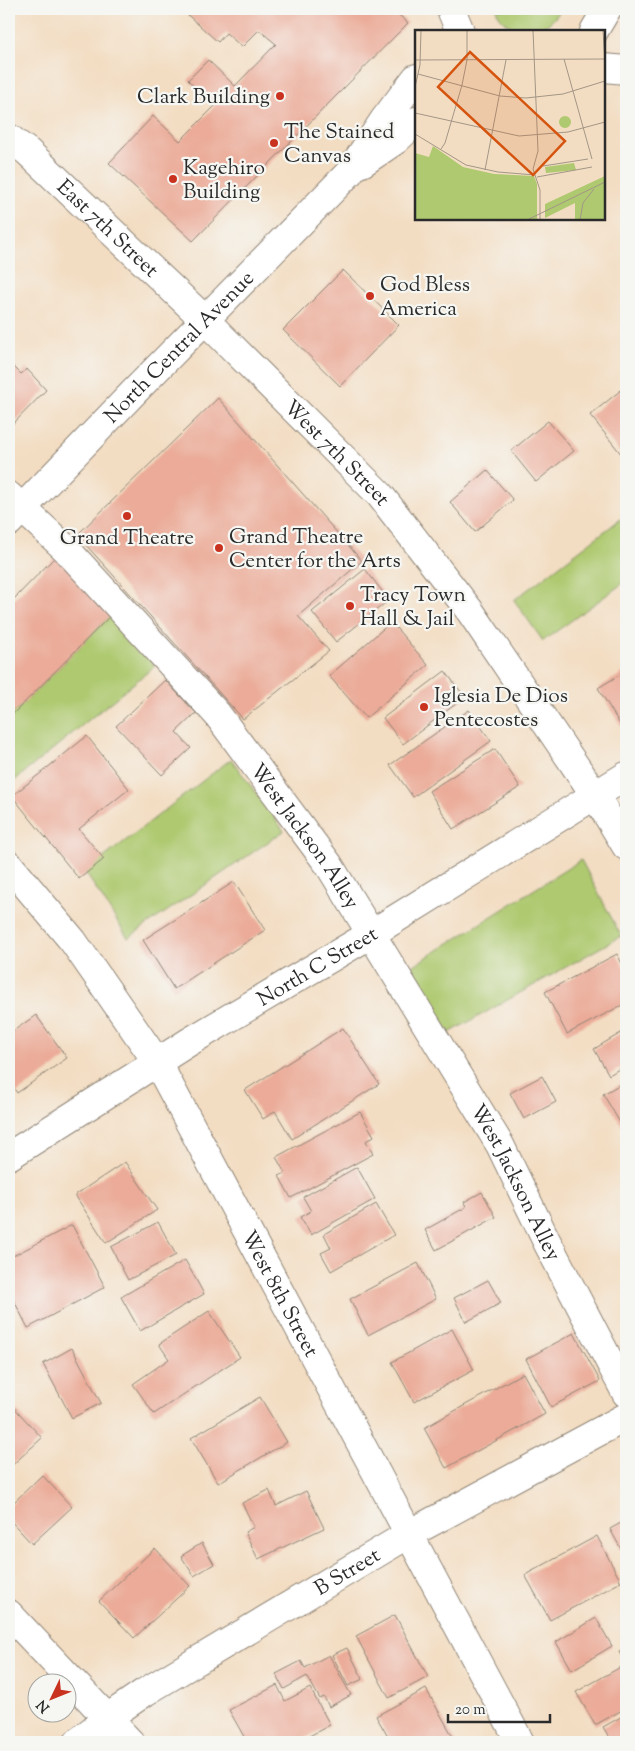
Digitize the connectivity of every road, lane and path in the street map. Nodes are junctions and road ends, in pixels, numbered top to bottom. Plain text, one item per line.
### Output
1 (607, 9) edge
2 (595, 30) edge
3 (605, 68) edge
4 (626, 70) edge
5 (415, 79) edge
6 (415, 122) edge
7 (9, 138) edge
8 (349, 173) junction
9 (204, 319) junction
10 (13, 509) edge
11 (626, 776) edge
12 (595, 795) junction
13 (626, 846) edge
14 (9, 864) edge
15 (371, 934) junction
16 (157, 1062) junction
17 (9, 1156) edge
18 (626, 1393) edge
19 (626, 1417) edge
20 (409, 1534) junction
21 (9, 1614) edge
22 (106, 1718) junction
23 (78, 1742) edge
24 (130, 1742) edge
25 (520, 1742) edge

1 - 2 street
3 - 4 street
5 - 8 street, North Central Avenue
6 - 8 street, North Central Avenue
7 - 9 street, East 7th Street
8 - 9 street, North Central Avenue
9 - 10 street, North Central Avenue
9 - 12 street, West 7th Street
10 - 15 street, West Jackson Alley
11 - 12 street, North C Street
12 - 13 street, West 7th Street
12 - 15 street, North C Street
14 - 16 street, West 8th Street
15 - 16 street, North C Street
15 - 18 street, West Jackson Alley
16 - 17 street, North C Street
16 - 20 street, West 8th Street
19 - 20 street, B Street
20 - 22 street, B Street
20 - 25 street, West 8th Street
21 - 22 street
22 - 23 street, B Street
22 - 24 street

